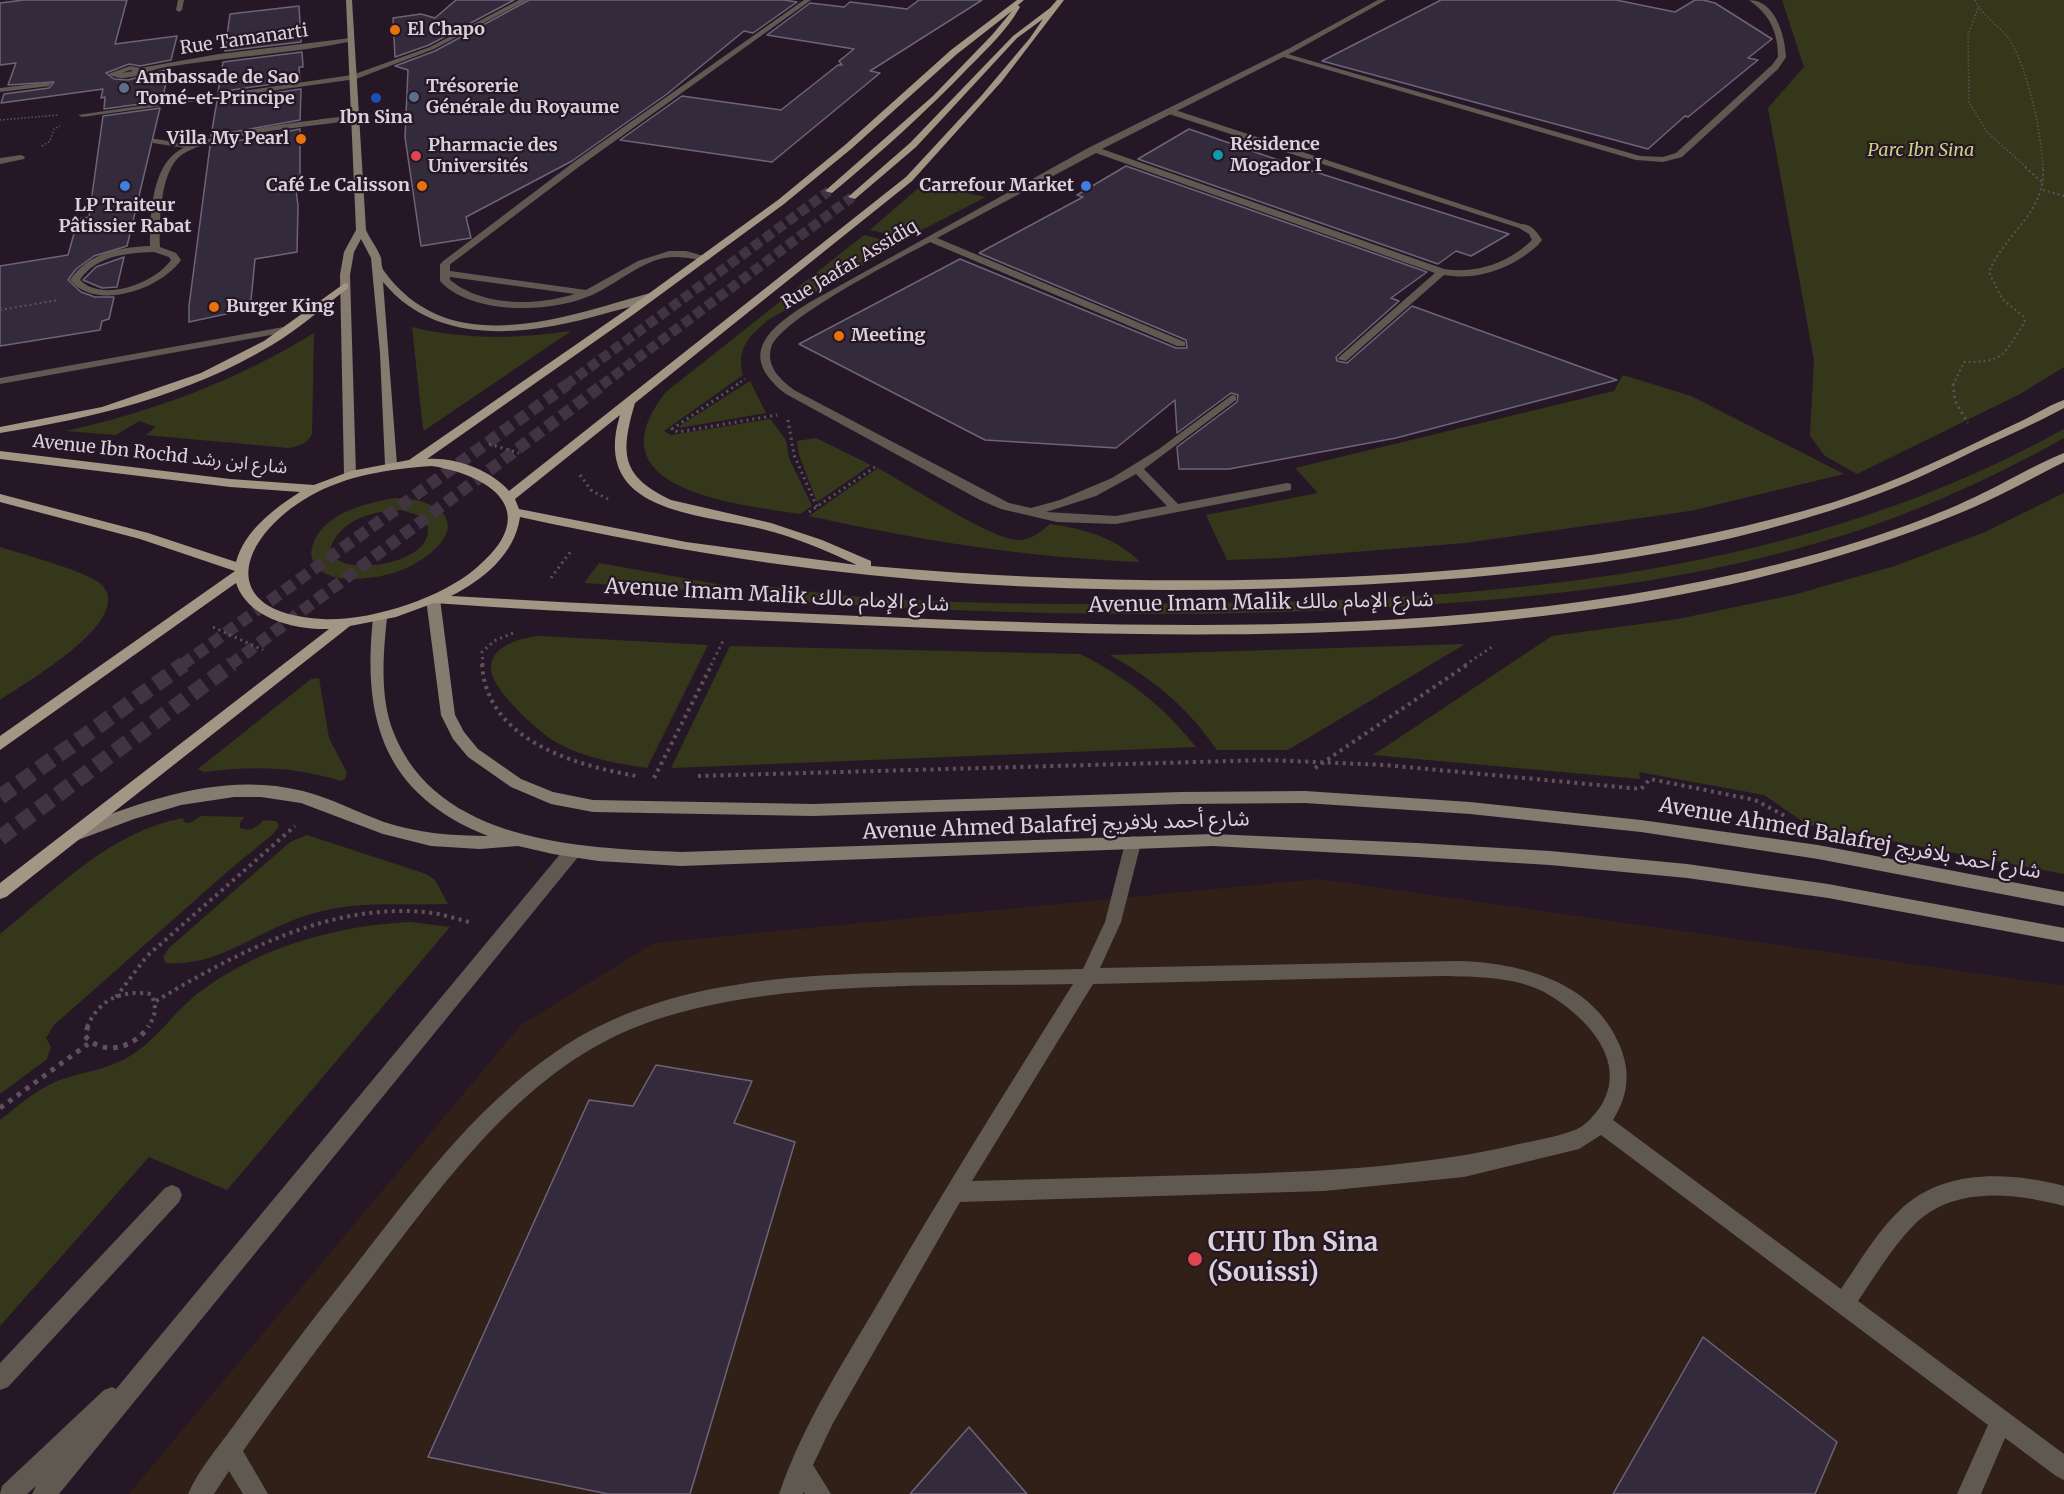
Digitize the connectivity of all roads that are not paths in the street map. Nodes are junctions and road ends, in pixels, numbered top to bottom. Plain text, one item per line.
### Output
1 (181, 0) edge
2 (348, 0) edge
3 (525, 0) edge
4 (808, 0) edge
5 (1383, 0) edge
6 (1752, 0) edge
7 (1021, 1) edge
8 (1058, 3) edge
9 (179, 10) dead end
10 (351, 40) junction
11 (1281, 55) junction
12 (141, 70) dead end
13 (353, 77) junction
14 (49, 84) dead end
15 (0, 90) edge
16 (1169, 111) junction
17 (82, 115) road end
18 (355, 117) junction
19 (156, 141) dead end
20 (192, 147) junction
21 (1093, 149) junction
22 (21, 158) road end
23 (0, 160) edge
24 (829, 191) tunnel mouth
25 (852, 197) tunnel mouth
26 (361, 230) junction
27 (929, 238) junction
28 (155, 249) junction
29 (706, 258) junction
30 (445, 268) junction
31 (377, 269) junction
32 (1442, 272) junction
33 (345, 286) junction
34 (588, 293) junction
35 (654, 295) junction
36 (289, 329) junction
37 (1181, 344) dead end
38 (1342, 359) dead end
39 (0, 381) edge
40 (1232, 398) dead end
41 (630, 400) junction
42 (2064, 403) edge
43 (0, 430) edge
44 (0, 455) edge
45 (2064, 457) edge
46 (413, 463) junction
47 (391, 465) junction
48 (1138, 470) junction
49 (350, 475) junction
50 (1287, 487) dead end
51 (316, 489) junction
52 (510, 497) junction
53 (0, 498) edge
54 (1177, 510) junction
55 (514, 512) junction
56 (1028, 512) junction
57 (877, 570) junction
58 (240, 571) junction
59 (433, 599) junction
60 (380, 618) junction
61 (345, 623) junction
62 (0, 744) edge
63 (70, 838) junction
64 (518, 840) junction
65 (1132, 843) junction
66 (572, 852) junction
67 (0, 892) edge
68 (2064, 899) edge
69 (2064, 935) edge
70 (1088, 976) junction
71 (1601, 1123) junction
72 (954, 1192) junction
73 (172, 1195) dead end
74 (2064, 1196) edge
75 (1843, 1305) junction
76 (159, 1356) junction
77 (0, 1379) edge
78 (2001, 1422) junction
79 (230, 1450) junction
80 (800, 1467) junction
81 (2064, 1468) edge
82 (10, 1494) edge
83 (44, 1494) edge
84 (200, 1494) edge
85 (256, 1494) edge
86 (791, 1494) edge
87 (819, 1494) edge
88 (1969, 1494) edge

1 - 9 street
2 - 10 main road
3 - 13 street
4 - 30 street
5 - 11 street, Rue Jaafar Assidiq
6 - 11 street
7 - 24 main road
7 - 29 main road
8 - 25 main road
8 - 41 main road
10 - 12 street, Rue Tamanarti
10 - 13 main road
11 - 16 street, Rue Jaafar Assidiq
13 - 17 street
13 - 18 main road
14 - 15 street
16 - 21 street, Rue Jaafar Assidiq
16 - 32 street
18 - 20 street
18 - 26 main road
19 - 20 street
20 - 28 street
21 - 27 street, Rue Jaafar Assidiq
21 - 32 street
22 - 23 street
26 - 31 main road
26 - 33 main road
27 - 37 street
27 - 56 street, Rue Jaafar Assidiq
28 - 28 street
29 - 34 street
29 - 35 main road
30 - 34 street
30 - 34 street
31 - 35 main road
31 - 47 main road
32 - 38 street
33 - 36 main road
33 - 49 main road
35 - 46 main road
36 - 39 street
36 - 43 main road
40 - 48 street
41 - 52 main road
41 - 57 main road
42 - 57 main road, Avenue Imam Malik شارع الإمام مالك
44 - 51 main road, Avenue Ibn Rochd شارع ابن رشد
45 - 59 main road, Avenue Imam Malik شارع الإمام مالك
46 - 47 main road
46 - 52 main road
47 - 49 main road
48 - 54 street
48 - 56 street
49 - 51 main road
50 - 54 street
51 - 58 main road
52 - 55 main road
53 - 58 main road
54 - 56 street
55 - 57 main road, Avenue Imam Malik شارع الإمام مالك
55 - 59 main road
58 - 61 main road
58 - 62 main road
59 - 60 main road
59 - 68 main road, Avenue Ahmed Balafrej شارع أحمد بلافريج
60 - 61 main road
60 - 64 main road, Avenue Ahmed Balafrej شارع أحمد بلافريج
61 - 63 main road
63 - 64 main road
63 - 67 main road
64 - 66 main road, Avenue Ahmed Balafrej شارع أحمد بلافريج
65 - 66 main road, Avenue Ahmed Balafrej شارع أحمد بلافريج
65 - 69 main road, Avenue Ahmed Balafrej شارع أحمد بلافريج
65 - 70 street
66 - 76 street
70 - 71 street
70 - 72 street
70 - 79 street
71 - 72 street
71 - 75 street
72 - 80 street
73 - 77 street
74 - 75 street
75 - 78 street
76 - 82 street
76 - 83 street
78 - 81 street
78 - 88 street
79 - 84 street
79 - 85 street
80 - 86 street
80 - 87 street

